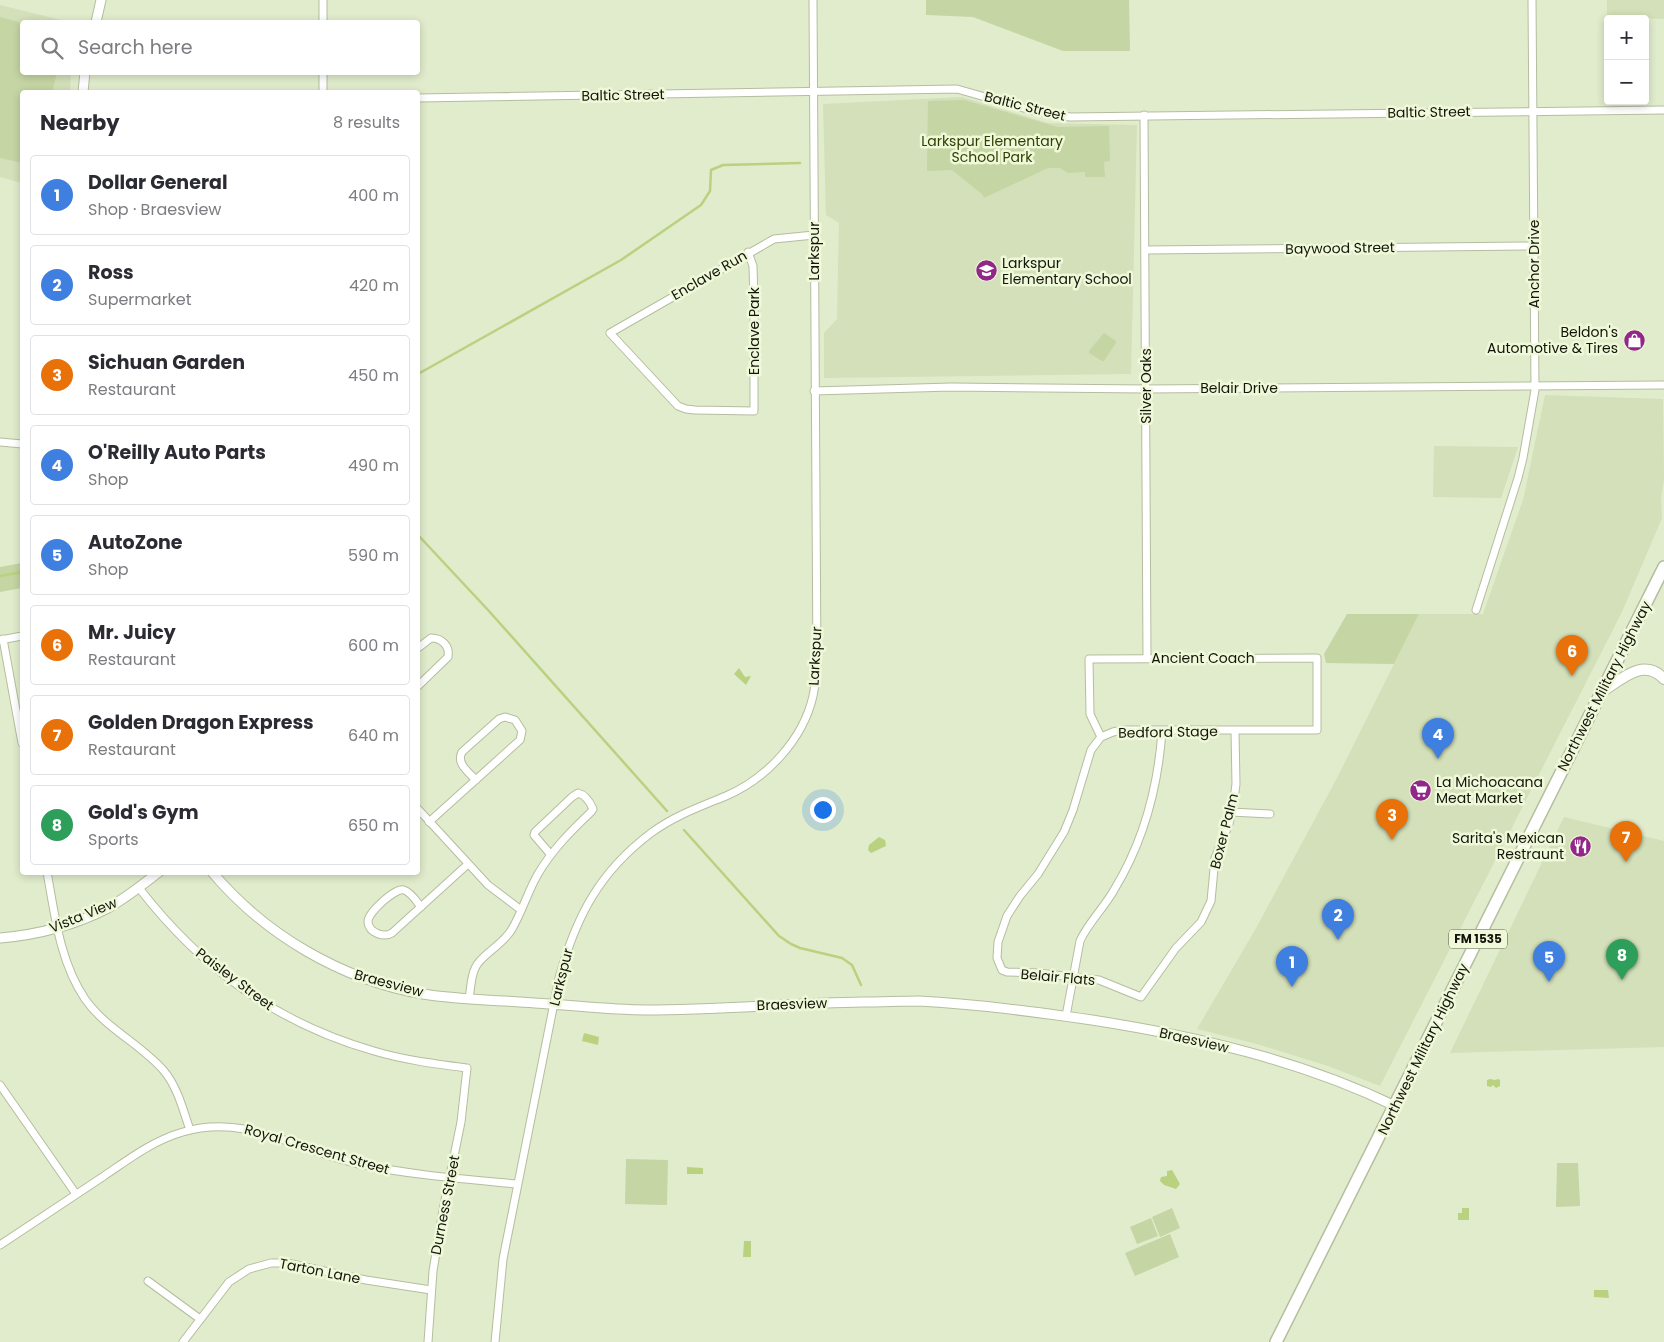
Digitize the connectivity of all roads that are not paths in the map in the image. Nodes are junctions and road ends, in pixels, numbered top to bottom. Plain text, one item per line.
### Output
1 (101, 0) edge
2 (323, 0) edge
3 (813, 0) edge
4 (1532, 0) edge
5 (96, 20) edge
6 (323, 20) edge
7 (85, 75) edge
8 (323, 75) edge
9 (83, 90) edge
10 (323, 90) edge
11 (813, 92) junction
12 (420, 98) edge
13 (1664, 110) edge
14 (1533, 111) junction
15 (1144, 115) junction
16 (814, 235) junction
17 (1534, 246) junction
18 (1146, 250) junction
19 (748, 252) junction
20 (1534, 385) junction
21 (1664, 385) edge
22 (1147, 389) junction
23 (814, 390) junction
24 (754, 411) joint
25 (0, 442) edge
26 (20, 444) edge
27 (1664, 567) edge
28 (1476, 610) dead end
29 (20, 636) edge
30 (2, 639) edge
31 (420, 646) edge
32 (1147, 658) junction
33 (1664, 679) edge
34 (420, 684) edge
35 (1600, 693) junction
36 (1317, 730) joint
37 (1162, 731) junction
38 (1235, 731) junction
39 (20, 732) edge
40 (1102, 737) junction
41 (476, 780) junction
42 (420, 811) edge
43 (1232, 812) junction
44 (1270, 814) dead end
45 (429, 822) junction
46 (551, 855) junction
47 (468, 864) junction
48 (48, 875) edge
49 (155, 875) edge
50 (215, 875) edge
51 (139, 888) junction
52 (421, 907) junction
53 (521, 910) junction
54 (57, 927) junction
55 (0, 938) edge
56 (1002, 970) joint
57 (1074, 977) junction
58 (1141, 997) joint
59 (469, 999) junction
60 (554, 1004) junction
61 (1066, 1016) junction
62 (468, 1068) joint
63 (0, 1085) edge
64 (1395, 1106) junction
65 (190, 1130) junction
66 (450, 1177) junction
67 (517, 1184) junction
68 (76, 1194) junction
69 (0, 1245) edge
70 (148, 1281) dead end
71 (431, 1290) junction
72 (200, 1319) junction
73 (183, 1342) edge
74 (428, 1342) edge
75 (495, 1342) edge
76 (1276, 1342) edge

1 - 5 street
2 - 6 street
3 - 11 street, Larkspur
4 - 14 street, Anchor Drive
7 - 9 street
8 - 10 street
11 - 12 street, Baltic Street
11 - 15 street, Baltic Street
11 - 16 street, Larkspur
13 - 14 street, Baltic Street
14 - 15 street, Baltic Street
14 - 17 street, Anchor Drive
15 - 18 street, Silver Oaks
16 - 19 street, Enclave Run
16 - 23 street, Larkspur
17 - 18 street, Baywood Street
17 - 20 street, Anchor Drive
18 - 22 street, Silver Oaks
19 - 24 street, Enclave Park
19 - 24 street, Enclave Run
20 - 21 street, Belair Drive
20 - 22 street, Belair Drive
20 - 28 street, Anchor Drive
22 - 23 street, Belair Drive
22 - 32 street, Silver Oaks
23 - 60 street, Larkspur
25 - 26 street
27 - 35 main road, Northwest Military Highway / FM 1535
29 - 30 street
30 - 39 street
31 - 34 street
32 - 36 street, Ancient Coach
32 - 40 street, Ancient Coach
33 - 35 main road
35 - 64 main road, Northwest Military Highway / FM 1535
36 - 38 street, Bedford Stage
37 - 38 street, Bedford Stage
37 - 40 street, Bedford Stage
37 - 57 street
38 - 43 street, Boxer Palm
40 - 56 street, Bedford Stage
41 - 41 street
41 - 45 street
42 - 45 street
43 - 44 street
43 - 58 street, Boxer Palm
45 - 47 street
46 - 46 street
46 - 53 street
47 - 52 street
47 - 53 street
48 - 54 street
49 - 51 street, Vista View
50 - 59 street, Braesview
51 - 54 street, Vista View
51 - 62 street, Paisley Street
52 - 52 street
53 - 59 street
54 - 55 street, Vista View
54 - 65 street
56 - 57 street, Belair Flats
57 - 58 street, Belair Flats
57 - 61 street
59 - 60 street, Braesview
60 - 61 street, Braesview
60 - 67 street, Larkspur
61 - 64 street, Braesview
62 - 66 street, Durness Street
63 - 68 street
64 - 76 main road, Northwest Military Highway / FM 1535
65 - 66 street, Royal Crescent Street
65 - 68 street, Royal Crescent Street
66 - 67 street, Royal Crescent Street
66 - 71 street, Durness Street
67 - 75 street, Larkspur
68 - 69 street, Royal Crescent Street
70 - 72 street
71 - 72 street, Tarton Lane
71 - 74 street, Durness Street
72 - 73 street, Tarton Lane

